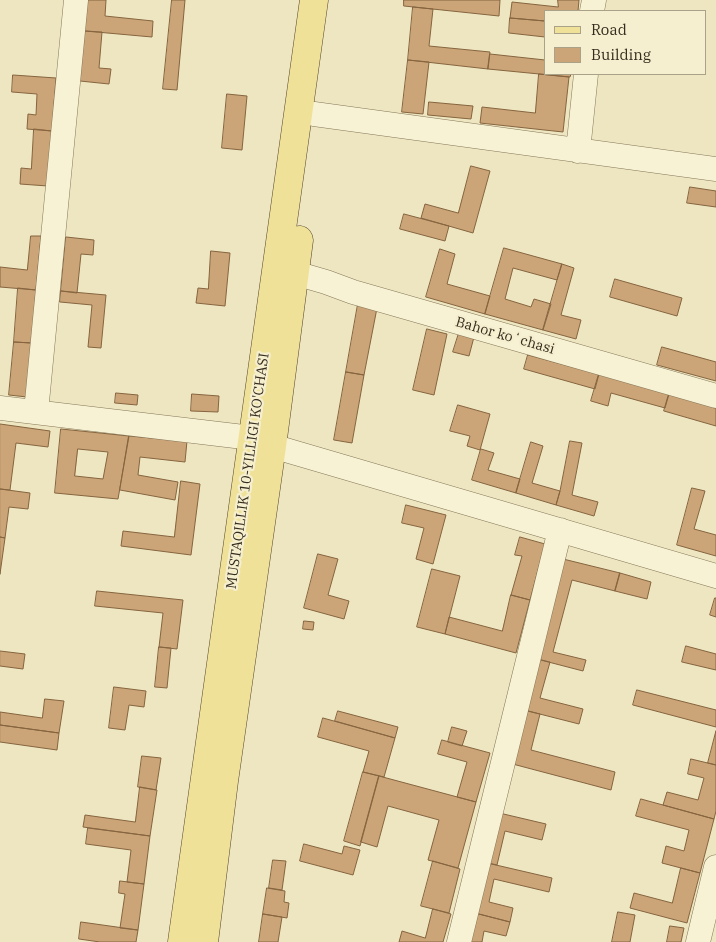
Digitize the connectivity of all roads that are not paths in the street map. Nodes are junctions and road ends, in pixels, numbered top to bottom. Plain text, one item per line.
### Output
1 (76, 0) edge
2 (314, 0) edge
3 (330, 0) edge
4 (586, 75) edge
5 (314, 114) junction
6 (578, 150) junction
7 (716, 169) edge
8 (295, 273) junction
9 (716, 396) edge
10 (0, 408) edge
11 (36, 412) junction
12 (262, 442) junction
13 (560, 530) junction
14 (716, 576) edge
15 (716, 867) edge
16 (182, 942) edge
17 (204, 942) edge
18 (459, 942) edge
19 (698, 942) edge

1 - 11 street
2 - 12 main road, MUSTAQILLIK 10-YILLIGI KO'CHASI
3 - 5 main road, MUSTAQILLIK 10-YILLIGI KO'CHASI
4 - 6 street
5 - 6 street
5 - 8 main road, MUSTAQILLIK 10-YILLIGI KO'CHASI
6 - 7 street
8 - 9 street, Bahor koʻchasi
8 - 12 main road, MUSTAQILLIK 10-YILLIGI KO'CHASI
10 - 11 street
11 - 12 street
12 - 13 street
12 - 16 main road, MUSTAQILLIK 10-YILLIGI KO'CHASI
12 - 17 main road, MUSTAQILLIK 10-YILLIGI KO'CHASI
13 - 14 street
13 - 18 street
15 - 19 street

